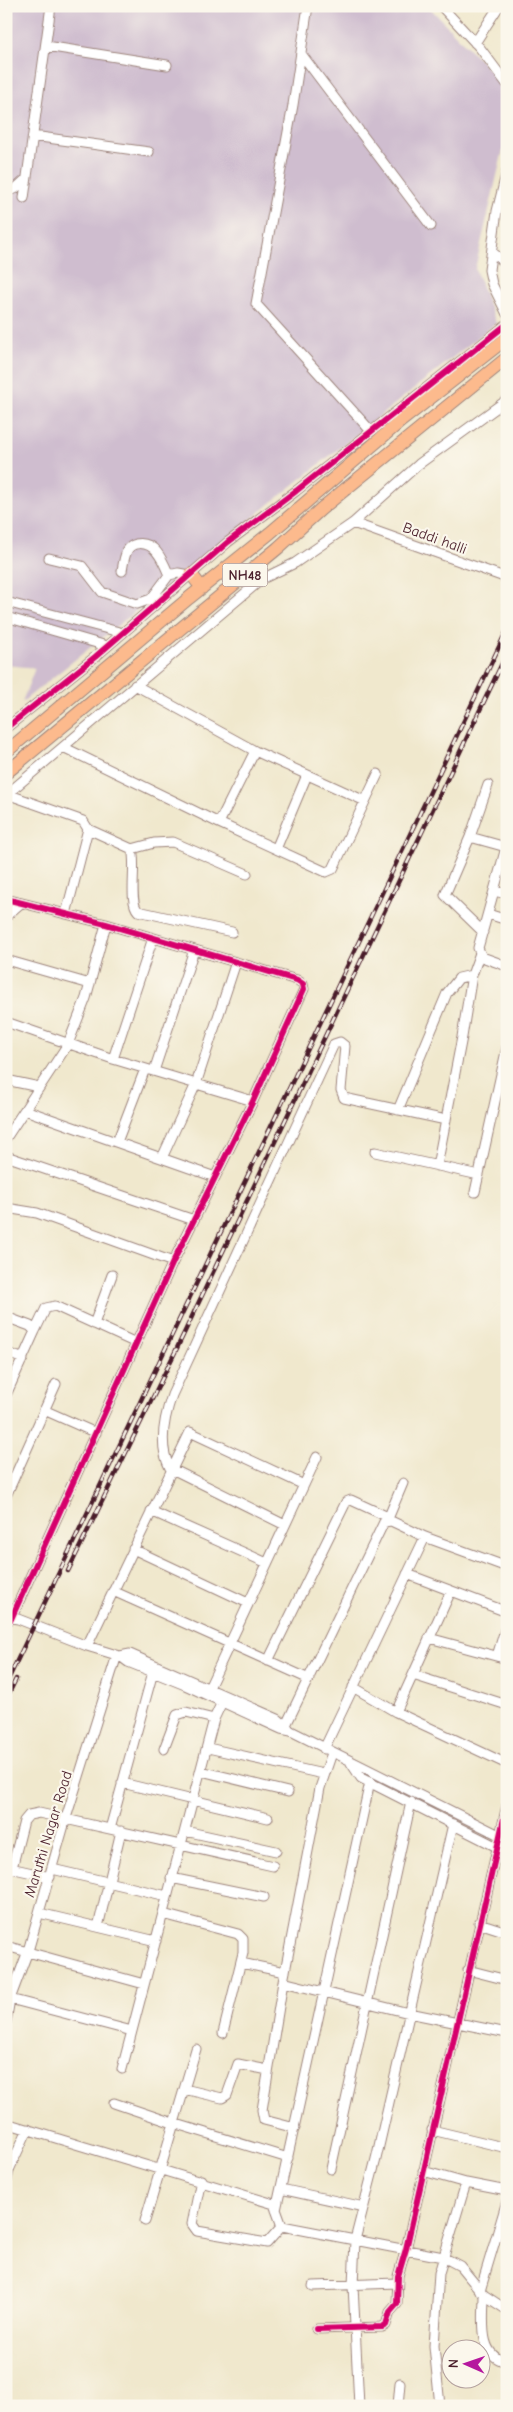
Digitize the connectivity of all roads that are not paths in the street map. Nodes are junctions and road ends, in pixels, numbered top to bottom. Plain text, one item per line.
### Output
1 (52, 6) edge
2 (308, 6) edge
3 (441, 6) edge
4 (499, 6) edge
5 (475, 43) junction
6 (46, 46) junction
7 (302, 55) junction
8 (167, 65) dead end
9 (507, 84) edge
10 (33, 136) junction
11 (149, 152) dead end
12 (507, 172) edge
13 (26, 179) junction
14 (6, 190) edge
15 (24, 198) dead end
16 (431, 226) dead end
17 (492, 252) junction
18 (507, 264) edge
19 (507, 314) edge
20 (507, 324) edge
21 (507, 338) edge
22 (507, 358) edge
23 (507, 400) edge
24 (370, 430) junction
25 (353, 523) junction
26 (49, 558) dead end
27 (122, 571) dead end
28 (169, 575) junction
29 (190, 575) junction
30 (507, 578) edge
31 (202, 588) junction
32 (6, 602) edge
33 (6, 618) edge
34 (123, 633) junction
35 (107, 646) junction
36 (135, 685) junction
37 (6, 728) edge
38 (63, 748) junction
39 (255, 751) junction
40 (6, 752) edge
41 (6, 774) edge
42 (378, 774) dead end
43 (308, 775) junction
44 (488, 785) dead end
45 (6, 794) edge
46 (365, 801) junction
47 (219, 824) junction
48 (88, 829) junction
49 (470, 837) junction
50 (506, 846) edge
51 (132, 849) junction
52 (276, 850) junction
53 (247, 874) dead end
54 (494, 891) junction
55 (507, 894) edge
56 (6, 898) edge
57 (21, 902) junction
58 (66, 914) junction
59 (488, 914) junction
60 (6, 916) edge
61 (507, 920) edge
62 (106, 924) junction
63 (232, 932) dead end
64 (483, 932) junction
65 (153, 938) junction
66 (194, 950) junction
67 (480, 953) junction
68 (6, 960) edge
69 (236, 962) junction
70 (507, 966) edge
71 (472, 974) junction
72 (90, 984) junction
73 (6, 1022) edge
74 (68, 1044) junction
75 (507, 1047) edge
76 (113, 1059) junction
77 (145, 1069) junction
78 (154, 1071) junction
79 (505, 1073) edge
80 (6, 1080) edge
81 (196, 1084) junction
82 (39, 1087) junction
83 (253, 1101) junction
84 (25, 1110) junction
85 (398, 1110) junction
86 (446, 1120) junction
87 (6, 1138) edge
88 (117, 1142) junction
89 (375, 1152) dead end
90 (6, 1156) edge
91 (162, 1158) junction
92 (437, 1166) junction
93 (478, 1176) junction
94 (216, 1177) junction
95 (475, 1192) dead end
96 (6, 1208) edge
97 (194, 1220) junction
98 (173, 1262) junction
99 (112, 1275) dead end
100 (6, 1317) edge
101 (94, 1324) junction
102 (35, 1330) junction
103 (136, 1343) junction
104 (6, 1352) edge
105 (23, 1359) junction
106 (56, 1384) dead end
107 (6, 1395) edge
108 (44, 1410) junction
109 (96, 1432) junction
110 (317, 1457) dead end
111 (170, 1468) junction
112 (404, 1483) dead end
113 (304, 1485) junction
114 (6, 1496) edge
115 (151, 1511) junction
116 (388, 1519) junction
117 (285, 1524) junction
118 (425, 1537) junction
119 (133, 1549) junction
120 (267, 1563) junction
121 (507, 1567) edge
122 (407, 1574) junction
123 (113, 1590) junction
124 (451, 1591) junction
125 (248, 1603) junction
126 (507, 1612) edge
127 (11, 1615) edge
128 (507, 1623) edge
129 (429, 1638) junction
130 (229, 1644) junction
131 (87, 1646) junction
132 (119, 1655) junction
133 (496, 1656) junction
134 (507, 1659) edge
135 (268, 1661) junction
136 (153, 1672) junction
137 (413, 1675) junction
138 (308, 1679) junction
139 (353, 1687) junction
140 (209, 1688) junction
141 (222, 1702) junction
142 (507, 1705) edge
143 (396, 1712) junction
144 (214, 1719) junction
145 (288, 1728) junction
146 (208, 1748) junction
147 (164, 1749) dead end
148 (328, 1751) junction
149 (350, 1763) junction
150 (507, 1764) edge
151 (201, 1770) junction
152 (323, 1774) junction
153 (370, 1782) junction
154 (122, 1783) junction
155 (288, 1792) dead end
156 (193, 1800) junction
157 (411, 1802) junction
158 (507, 1805) edge
159 (66, 1818) junction
160 (268, 1818) dead end
161 (453, 1824) junction
162 (110, 1829) junction
163 (121, 1831) junction
164 (184, 1831) junction
165 (503, 1836) edge
166 (180, 1845) junction
167 (496, 1846) junction
168 (276, 1851) dead end
169 (507, 1852) edge
170 (273, 1866) dead end
171 (9, 1867) edge
172 (51, 1873) junction
173 (171, 1878) junction
174 (107, 1882) junction
175 (167, 1896) junction
176 (264, 1897) dead end
177 (39, 1913) junction
178 (163, 1914) junction
179 (478, 1923) junction
180 (98, 1928) junction
181 (507, 1932) edge
182 (156, 1941) junction
183 (6, 1946) edge
184 (28, 1951) junction
185 (241, 1963) junction
186 (468, 1970) junction
187 (285, 1972) junction
188 (507, 1980) edge
189 (283, 1982) junction
190 (144, 1984) junction
191 (326, 1992) junction
192 (10, 2000) junction
193 (368, 2004) junction
194 (409, 2013) junction
195 (6, 2022) edge
196 (457, 2023) junction
197 (132, 2031) junction
198 (222, 2033) dead end
199 (507, 2033) edge
200 (196, 2049) dead end
201 (122, 2069) dead end
202 (268, 2070) junction
203 (184, 2089) junction
204 (114, 2103) dead end
205 (6, 2122) edge
206 (174, 2123) junction
207 (295, 2128) junction
208 (28, 2129) junction
209 (432, 2130) junction
210 (507, 2148) edge
211 (288, 2158) junction
212 (159, 2168) junction
213 (331, 2169) dead end
214 (423, 2171) junction
215 (201, 2180) junction
216 (466, 2183) junction
217 (6, 2185) edge
218 (281, 2189) junction
219 (507, 2191) edge
220 (507, 2201) edge
221 (364, 2207) junction
222 (276, 2210) junction
223 (145, 2221) dead end
224 (282, 2226) junction
225 (355, 2240) junction
226 (406, 2250) junction
227 (443, 2257) junction
228 (397, 2283) junction
229 (353, 2285) junction
230 (313, 2286) dead end
231 (482, 2293) junction
232 (507, 2310) edge
233 (354, 2328) junction
234 (317, 2329) dead end
235 (507, 2362) edge
236 (400, 2383) dead end
237 (359, 2406) edge
238 (398, 2406) edge
239 (440, 2406) edge

1 - 6 street
2 - 7 street
3 - 5 street
4 - 5 street
5 - 9 street
6 - 8 street
6 - 10 street
7 - 16 street
7 - 24 street
10 - 11 street
10 - 13 street
12 - 17 street
13 - 14 street
13 - 15 street
17 - 18 street
17 - 19 street
20 - 24 street
21 - 31 highway, NH48
22 - 41 highway, NH48
23 - 25 street
24 - 29 street
25 - 30 street, Baddi halli
25 - 36 street
26 - 28 street
27 - 28 street
28 - 29 street
29 - 31 highway
29 - 34 street
31 - 40 highway, NH48
32 - 34 street
33 - 35 street
34 - 35 street
35 - 37 street
36 - 38 street
36 - 39 street
38 - 45 street
38 - 47 street
39 - 43 street
39 - 47 street
42 - 46 street
43 - 46 street
43 - 52 street
44 - 49 street
45 - 48 street
46 - 52 street
47 - 52 street
48 - 51 street
48 - 58 street
49 - 50 street
49 - 64 street
50 - 54 street
51 - 53 street
51 - 63 street
54 - 55 street
54 - 59 street
56 - 57 street
57 - 58 street
57 - 60 street
58 - 62 street
59 - 61 street
59 - 64 street
62 - 65 street
62 - 72 street
64 - 67 street
65 - 66 street
65 - 76 street
66 - 69 street
66 - 78 street
67 - 70 street
67 - 71 street
68 - 72 street
69 - 81 street
69 - 83 street
71 - 85 street
71 - 86 street
72 - 74 street
73 - 74 street
74 - 76 street
74 - 82 street
75 - 79 street
76 - 77 street
77 - 78 street
77 - 88 street
78 - 81 street
79 - 93 street
80 - 82 street
81 - 83 street
81 - 91 street
82 - 84 street
83 - 94 street
84 - 87 street
84 - 88 street
85 - 86 street
85 - 111 street
86 - 92 street
88 - 91 street
89 - 92 street
90 - 97 street
91 - 94 street
92 - 93 street
93 - 95 street
94 - 97 street
96 - 98 street
97 - 98 street
98 - 103 street
99 - 101 street
100 - 102 street
101 - 102 street
101 - 103 street
102 - 105 street
103 - 109 street
104 - 105 street
105 - 107 street
106 - 108 street
108 - 109 street
108 - 114 street
109 - 127 street
110 - 113 street
111 - 113 street
111 - 115 street
111 - 117 street
112 - 116 street
113 - 117 street
115 - 119 street
115 - 120 street
116 - 118 street
116 - 135 street
116 - 138 street
117 - 120 street
118 - 121 street
118 - 122 street
119 - 123 street
119 - 125 street
120 - 125 street
122 - 124 street
122 - 139 street
123 - 130 street
123 - 131 street
124 - 126 street
124 - 129 street
125 - 130 street
127 - 131 street
128 - 133 street
129 - 133 street
129 - 137 street
130 - 135 street
130 - 140 street
131 - 132 street
132 - 136 street
132 - 140 street
132 - 159 street, Maruthi Nagar Road
133 - 134 street
135 - 138 street
136 - 141 street
136 - 154 street
137 - 142 street
137 - 143 street
138 - 145 street
139 - 143 street
139 - 148 street
140 - 145 street
141 - 144 street
141 - 145 street
143 - 150 street
144 - 146 street
144 - 147 street
145 - 148 street
146 - 151 street
146 - 152 street
148 - 149 street
148 - 152 street
149 - 153 street
149 - 165 street
151 - 155 street
151 - 156 street
152 - 187 street
153 - 157 street
153 - 191 street
154 - 156 street
154 - 162 street
156 - 160 street
156 - 164 street
157 - 161 street
157 - 193 street
158 - 165 street
159 - 162 street
159 - 171 street
159 - 172 street, Maruthi Nagar Road
161 - 167 street
161 - 194 street
162 - 163 street
163 - 166 street
163 - 174 street
164 - 166 street
164 - 168 street
165 - 167 street
166 - 170 street
166 - 173 street
167 - 169 street
167 - 179 street
171 - 172 street
172 - 174 street
172 - 177 street, Maruthi Nagar Road
173 - 175 street
173 - 176 street
174 - 175 street
174 - 180 street
175 - 178 street
177 - 180 street
177 - 184 street, Maruthi Nagar Road
178 - 182 street
178 - 185 street
179 - 181 street
179 - 186 street
180 - 182 street
182 - 190 street
183 - 184 street
184 - 190 street
184 - 192 street, Maruthi Nagar Road
185 - 187 street
185 - 198 street
186 - 188 street
186 - 196 street
187 - 189 street
189 - 191 street
189 - 202 street
190 - 197 street
191 - 193 street
191 - 207 street
192 - 195 street, Maruthi Nagar Road
192 - 197 street
193 - 194 street
193 - 213 street
194 - 196 street
194 - 221 street
196 - 199 street
196 - 209 street
197 - 201 street
200 - 203 street
202 - 203 street
202 - 207 street
203 - 206 street
204 - 206 street
205 - 208 street
206 - 211 street
206 - 212 street
207 - 211 street
208 - 212 street
208 - 217 street
209 - 210 street
209 - 214 street
211 - 218 street
212 - 215 street
212 - 223 street
214 - 216 street
214 - 226 street
215 - 222 street
215 - 224 street
216 - 219 street
216 - 227 street
218 - 221 street
218 - 222 street
220 - 231 street
221 - 225 street
222 - 224 street
224 - 225 street
225 - 226 street
225 - 229 street
226 - 227 street
226 - 228 street
227 - 231 street
227 - 239 street
228 - 229 street
228 - 233 street
229 - 230 street
229 - 233 street
231 - 232 street
231 - 235 street
233 - 234 street
233 - 237 street
236 - 238 street

